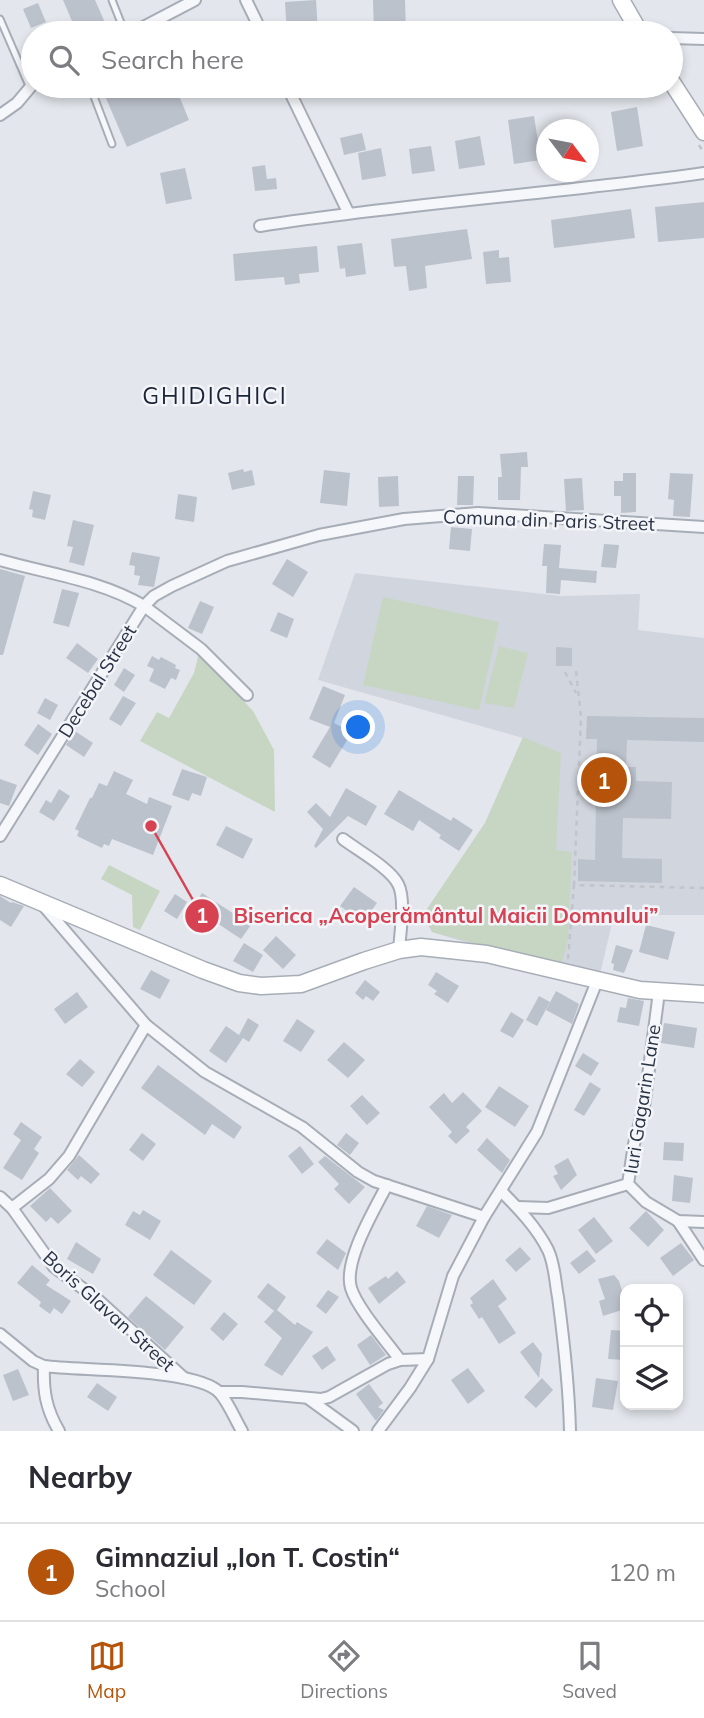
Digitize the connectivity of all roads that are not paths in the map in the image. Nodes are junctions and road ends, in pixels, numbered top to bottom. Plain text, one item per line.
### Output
1 (112, 0) edge
2 (195, 0) edge
3 (246, 0) edge
4 (621, 0) edge
5 (0, 19) edge
6 (120, 21) edge
7 (155, 21) edge
8 (256, 21) edge
9 (633, 21) edge
10 (683, 38) edge
11 (704, 39) edge
12 (21, 63) edge
13 (21, 98) edge
14 (95, 98) edge
15 (293, 98) edge
16 (682, 98) edge
17 (0, 115) edge
18 (704, 132) edge
19 (112, 144) dead end
20 (704, 173) edge
21 (348, 212) junction
22 (260, 226) dead end
23 (704, 527) edge
24 (0, 560) edge
25 (144, 606) junction
26 (247, 695) dead end
27 (0, 836) edge
28 (343, 839) dead end
29 (0, 885) edge
30 (38, 900) junction
31 (399, 950) junction
32 (597, 981) junction
33 (659, 992) junction
34 (704, 995) edge
35 (146, 1025) junction
36 (628, 1184) junction
37 (387, 1185) junction
38 (502, 1192) junction
39 (0, 1197) edge
40 (12, 1208) junction
41 (518, 1208) junction
42 (484, 1217) junction
43 (677, 1222) junction
44 (704, 1222) edge
45 (704, 1260) edge
46 (0, 1334) edge
47 (428, 1359) junction
48 (400, 1360) junction
49 (44, 1366) junction
50 (184, 1378) junction
51 (219, 1392) junction
52 (309, 1399) junction
53 (59, 1431) edge
54 (242, 1431) edge
55 (353, 1431) edge
56 (378, 1431) edge
57 (570, 1431) edge

1 - 6 lane
2 - 7 street
3 - 8 street
4 - 9 street
5 - 12 lane
10 - 11 street
13 - 17 street
14 - 19 lane
15 - 21 street
16 - 18 street
20 - 21 street
21 - 22 street
23 - 25 street, Comuna din Paris Street
24 - 25 street
25 - 26 street, Decebal Street
25 - 27 street, Decebal Street
28 - 31 street
29 - 30 street
30 - 31 street
30 - 35 street
31 - 32 street
32 - 33 street
32 - 38 street
33 - 34 street
33 - 36 street, Iuri Gagarin Lane
35 - 37 street
35 - 40 street
36 - 41 street
36 - 43 street, Iuri Gagarin Lane
37 - 42 street
37 - 48 street
38 - 41 street
38 - 42 street
39 - 40 street, Boris Glavan Street
40 - 50 street, Boris Glavan Street
41 - 57 street
42 - 47 street
43 - 44 street
43 - 45 street, Iuri Gagarin Lane
46 - 49 street
47 - 48 street
47 - 56 street
48 - 52 street
49 - 50 street
49 - 53 street
50 - 51 street
51 - 52 street
51 - 54 street
52 - 55 street

